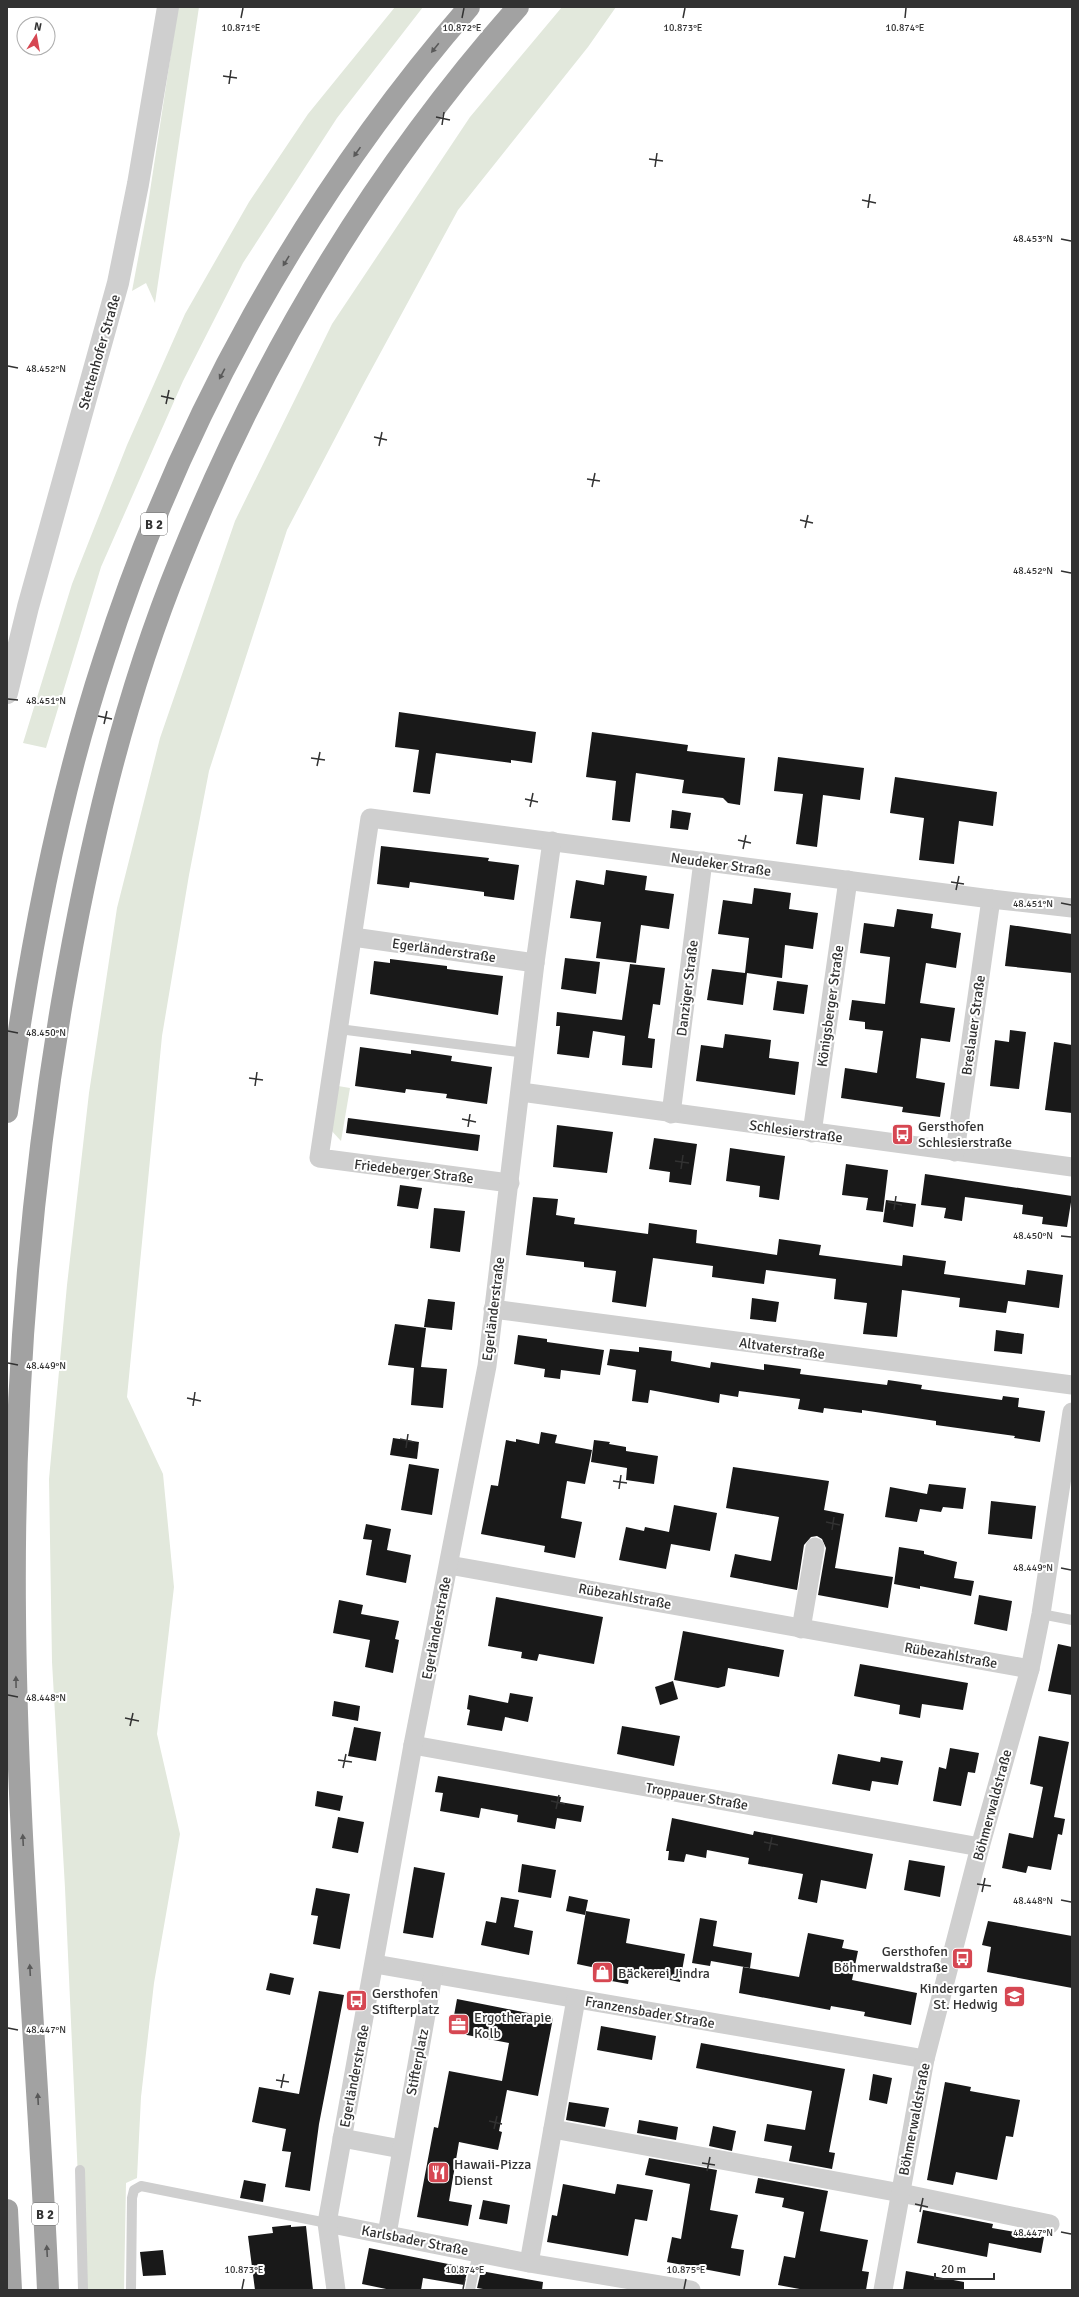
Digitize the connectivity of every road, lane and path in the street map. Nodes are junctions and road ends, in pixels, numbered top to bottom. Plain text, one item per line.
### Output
1 (168, 7) edge
2 (468, 7) edge
3 (518, 7) edge
4 (7, 693) edge
5 (552, 841) junction
6 (703, 861) junction
7 (848, 880) junction
8 (991, 899) junction
9 (1072, 908) edge
10 (353, 937) junction
11 (535, 962) junction
12 (339, 1029) junction
13 (526, 1053) junction
14 (521, 1092) junction
15 (7, 1112) edge
16 (671, 1114) junction
17 (812, 1133) junction
18 (955, 1152) junction
19 (1072, 1168) edge
20 (510, 1183) junction
21 (493, 1309) junction
22 (1072, 1385) edge
23 (1072, 1412) edge
24 (815, 1547) dead end
25 (449, 1565) junction
26 (1041, 1614) junction
27 (1072, 1620) edge
28 (801, 1629) junction
29 (1030, 1669) junction
30 (414, 1745) junction
31 (980, 1847) junction
32 (375, 1964) junction
33 (433, 1975) junction
34 (576, 1999) junction
35 (925, 2059) junction
36 (553, 2129) junction
37 (342, 2138) junction
38 (400, 2149) junction
39 (80, 2170) dead end
40 (901, 2193) junction
41 (7, 2210) edge
42 (327, 2223) junction
43 (1050, 2224) dead end
44 (386, 2234) junction
45 (478, 2252) junction
46 (529, 2263) junction
47 (11, 2290) edge
48 (48, 2290) edge
49 (83, 2290) edge
50 (131, 2290) edge
51 (336, 2290) edge
52 (470, 2290) edge
53 (691, 2290) edge
54 (883, 2290) edge

1 - 4 street, Stettenhofer Straße
2 -> 15 highway, B 2
48 -> 3 highway, B 2
5 - 6 street, Neudeker Straße
5 - 10 street, Neudeker Straße
5 - 11 street, Egerländerstraße
6 - 7 street, Neudeker Straße
6 - 16 street, Danziger Straße
7 - 8 street, Neudeker Straße
7 - 17 street, Königsberger Straße
8 - 9 street, Neudeker Straße
8 - 18 street, Breslauer Straße
10 - 11 street, Egerländerstraße
10 - 12 street
11 - 13 street, Egerländerstraße
12 - 13 lane
12 - 20 street, Friedeberger Straße
13 - 14 street, Egerländerstraße
14 - 16 street, Schlesierstraße
14 - 20 street, Egerländerstraße
16 - 17 street, Schlesierstraße
17 - 18 street, Schlesierstraße
18 - 19 street, Schlesierstraße
20 - 21 street, Egerländerstraße
21 - 22 street, Altvaterstraße
21 - 25 street, Egerländerstraße
23 - 26 street, Böhmerwaldstraße
24 - 28 street
25 - 28 street, Rübezahlstraße
25 - 30 street, Egerländerstraße
26 - 27 lane
26 - 29 street, Böhmerwaldstraße
28 - 29 street, Rübezahlstraße
29 - 31 street, Böhmerwaldstraße
30 - 31 street, Troppauer Straße
30 - 32 street, Egerländerstraße
31 - 35 street, Böhmerwaldstraße
32 - 33 street, Franzensbader Straße
32 - 37 street, Egerländerstraße
33 - 34 street, Franzensbader Straße
33 - 38 street, Stifterplatz
34 - 35 street, Franzensbader Straße
34 - 36 street
35 - 40 street, Böhmerwaldstraße
36 - 40 street
36 - 46 street
37 - 38 street
37 - 42 street, Egerländerstraße
38 - 44 street, Stifterplatz
39 - 49 lane
40 - 43 street
40 - 54 street, Böhmerwaldstraße
41 - 47 highway
42 - 44 street, Karlsbader Straße
42 - 50 lane
42 - 51 street, Egerländerstraße
44 - 45 street, Karlsbader Straße
45 - 46 street, Karlsbader Straße
45 - 52 lane
46 - 53 street, Karlsbader Straße

